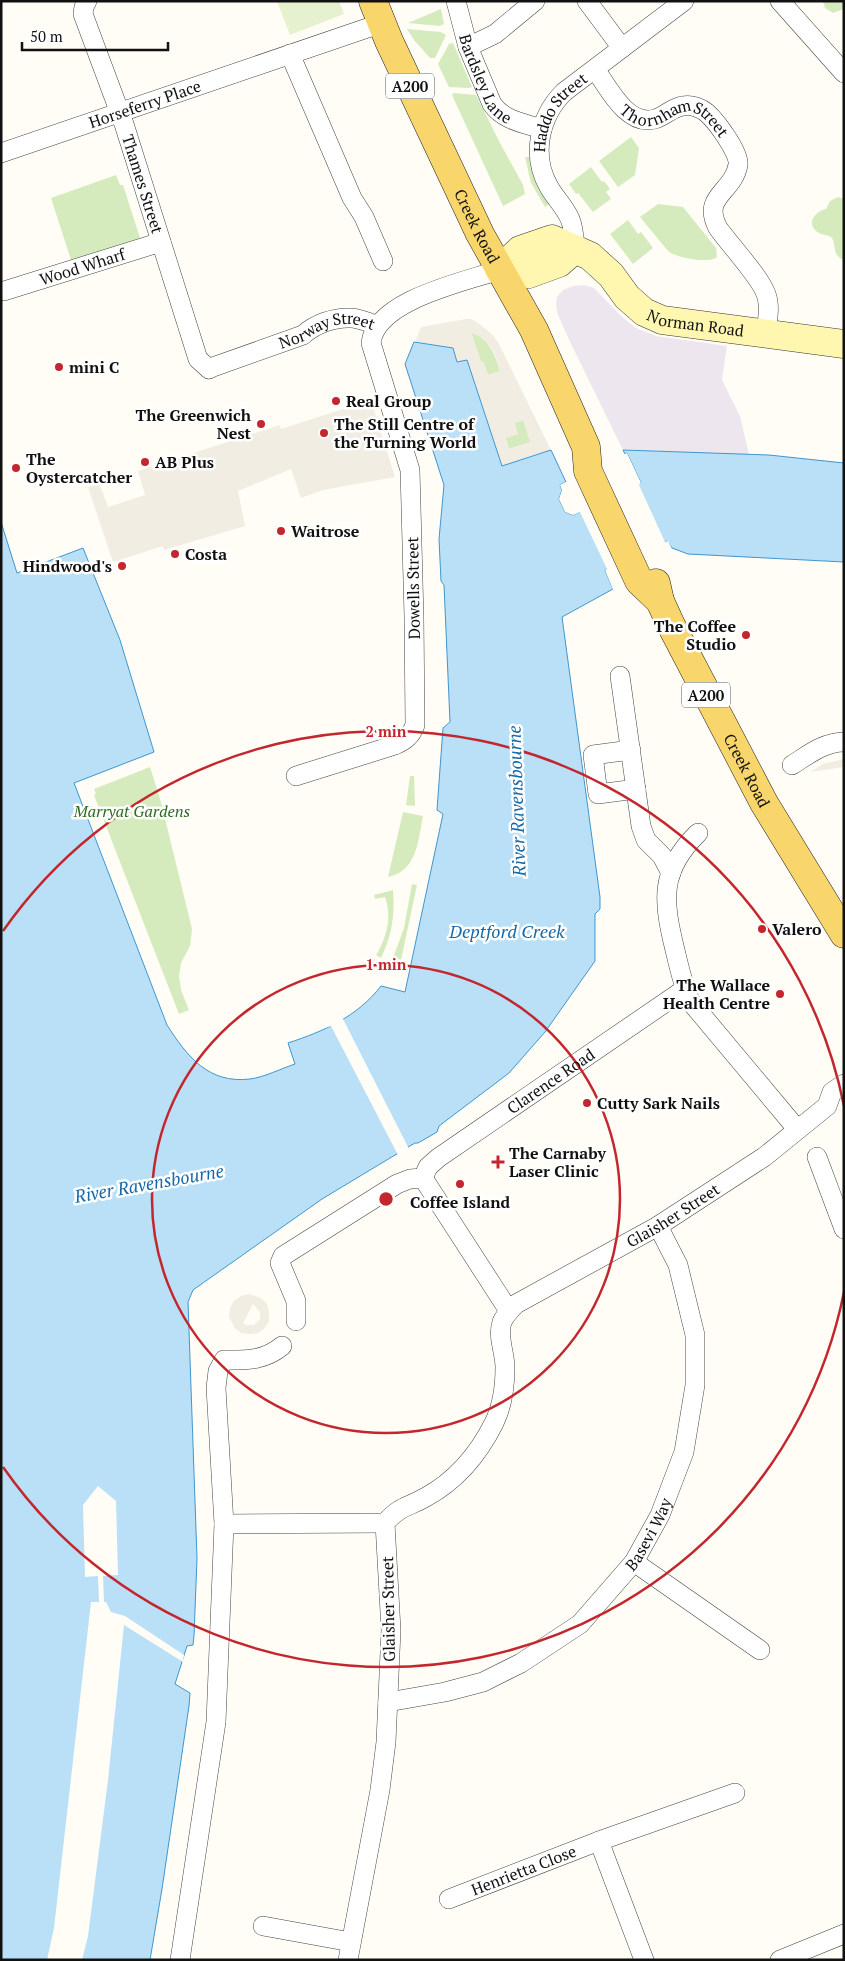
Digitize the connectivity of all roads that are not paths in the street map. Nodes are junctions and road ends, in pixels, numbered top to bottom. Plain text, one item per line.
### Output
1 (87, 1) edge
2 (456, 1) edge
3 (587, 1) edge
4 (684, 1) edge
5 (780, 1) edge
6 (530, 3) edge
7 (377, 12) edge
8 (468, 47) junction
9 (622, 48) junction
10 (290, 54) junction
11 (595, 69) junction
12 (844, 73) edge
13 (119, 113) junction
14 (542, 129) junction
15 (1, 154) edge
16 (161, 242) junction
17 (575, 249) junction
18 (383, 262) dead end
19 (499, 270) junction
20 (4, 291) dead end
21 (378, 325) junction
22 (766, 333) junction
23 (844, 344) edge
24 (205, 367) joint
25 (620, 676) dead end
26 (844, 742) edge
27 (631, 750) junction
28 (792, 765) dead end
29 (296, 776) dead end
30 (636, 789) junction
31 (698, 834) dead end
32 (671, 873) junction
33 (844, 934) edge
34 (685, 989) junction
35 (844, 1084) edge
36 (836, 1106) edge
37 (797, 1129) junction
38 (817, 1157) dead end
39 (423, 1178) junction
40 (658, 1226) junction
41 (844, 1229) edge
42 (509, 1312) junction
43 (296, 1320) dead end
44 (282, 1346) dead end
45 (385, 1523) junction
46 (224, 1524) junction
47 (634, 1562) junction
48 (760, 1650) dead end
49 (388, 1702) junction
50 (735, 1793) dead end
51 (600, 1842) junction
52 (449, 1899) dead end
53 (263, 1926) dead end
54 (844, 1934) edge
55 (349, 1951) edge
56 (180, 1960) edge
57 (644, 1960) edge
58 (780, 1960) edge

1 - 13 street, Thames Street
2 - 8 street, Bardsley Lane
3 - 9 street
4 - 9 street, Haddo Street
5 - 12 street
6 - 8 street
7 - 10 street, Horseferry Place
7 - 19 main road, Creek Road / A200
8 - 14 street, Bardsley Lane
9 - 11 street, Haddo Street
10 - 13 street, Horseferry Place
10 - 18 street
11 - 14 street, Haddo Street
11 - 22 street, Thornham Street
13 - 15 street, Horseferry Place
13 - 16 street, Thames Street
14 - 17 street, Haddo Street
16 - 20 street, Wood Wharf
16 - 24 street, Thames Street
17 - 19 main road, Norman Road
17 - 22 main road, Norman Road
19 - 21 street, Norway Street
19 - 33 main road, Creek Road / A200
21 - 24 street, Norway Street
21 - 29 street, Dowells Street
22 - 23 main road, Norman Road
25 - 27 street
26 - 28 street
27 - 30 street
27 - 30 street
30 - 32 street
31 - 32 street
32 - 34 street
34 - 37 street
34 - 39 street, Clarence Road
35 - 36 street, Glaisher Street
36 - 37 street, Glaisher Street
37 - 40 street, Glaisher Street
38 - 41 street
39 - 42 street
39 - 43 street
40 - 42 street, Glaisher Street
40 - 47 street, Basevi Way
42 - 45 street
44 - 46 street
45 - 46 street
45 - 49 street, Glaisher Street
46 - 56 street
47 - 48 street
47 - 49 street, Basevi Way
49 - 55 street, Glaisher Street
50 - 51 street, Henrietta Close
51 - 52 street, Henrietta Close
51 - 57 street
53 - 55 street
54 - 58 street

